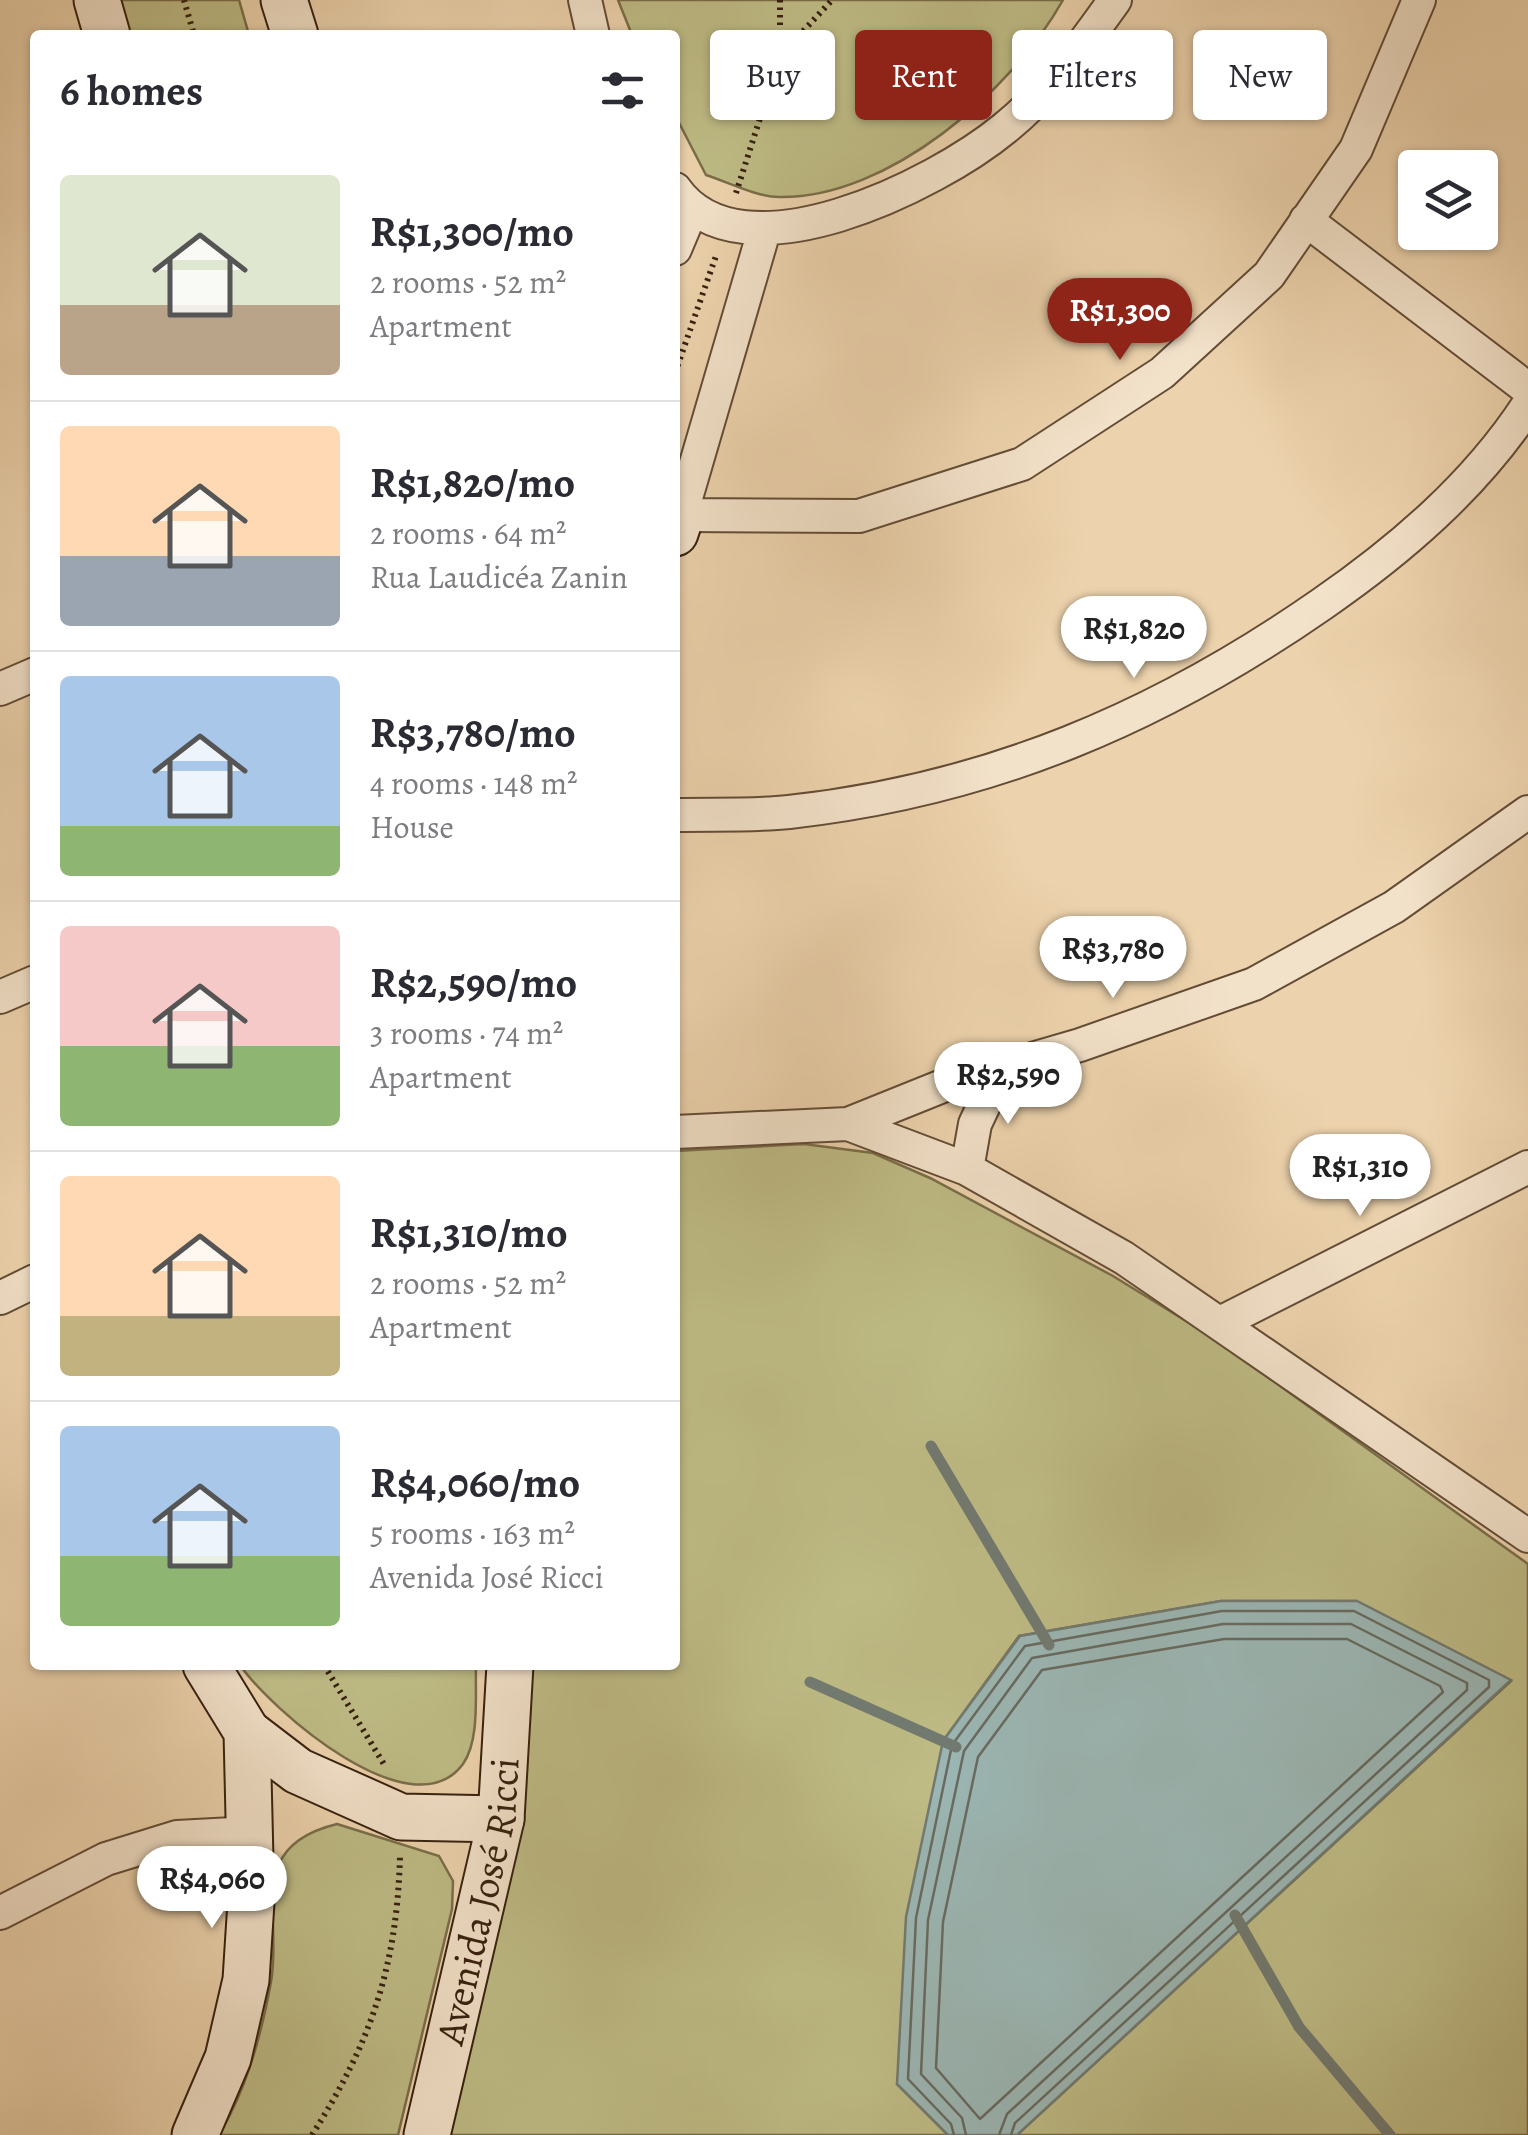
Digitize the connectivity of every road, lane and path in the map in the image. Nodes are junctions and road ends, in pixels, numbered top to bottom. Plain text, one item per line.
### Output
1 (97, 0) edge
2 (184, 0) edge
3 (284, 0) edge
4 (585, 0) edge
5 (780, 0) edge
6 (832, 0) edge
7 (1115, 0) edge
8 (1420, 0) edge
9 (106, 30) edge
10 (193, 30) edge
11 (293, 30) edge
12 (591, 30) edge
13 (683, 200) edge
14 (1306, 220) junction
15 (764, 231) junction
16 (1528, 388) edge
17 (1528, 405) edge
18 (680, 510) edge
19 (680, 520) edge
20 (30, 676) edge
21 (0, 688) edge
22 (1528, 812) edge
23 (680, 815) edge
24 (30, 984) edge
25 (0, 997) edge
26 (1002, 1067) junction
27 (848, 1124) junction
28 (680, 1132) edge
29 (1528, 1167) edge
30 (967, 1169) junction
31 (30, 1283) edge
32 (0, 1298) edge
33 (1222, 1322) junction
34 (1527, 1533) edge
35 (209, 1670) edge
36 (327, 1670) edge
37 (510, 1670) edge
38 (246, 1732) junction
39 (401, 1816) junction
40 (501, 1819) junction
41 (252, 1833) junction
42 (0, 1913) edge
43 (195, 2135) edge
44 (312, 2135) edge
45 (427, 2135) edge

1 - 9 street
2 - 10 path
3 - 11 street
4 - 12 street
5 - 6 path
7 - 15 street
8 - 14 street
13 - 15 street
14 - 16 street
14 - 19 street
15 - 18 street
17 - 23 street
20 - 21 street
22 - 26 street
24 - 25 street
26 - 27 street
26 - 30 street
27 - 28 street
27 - 30 street
29 - 33 street
30 - 33 street
31 - 32 street
33 - 34 street
35 - 38 street
36 - 39 path
37 - 40 street, Avenida José Ricci
38 - 39 street
38 - 41 street
39 - 40 street
39 - 44 path
40 - 45 street, Avenida José Ricci
41 - 42 street
41 - 43 street

